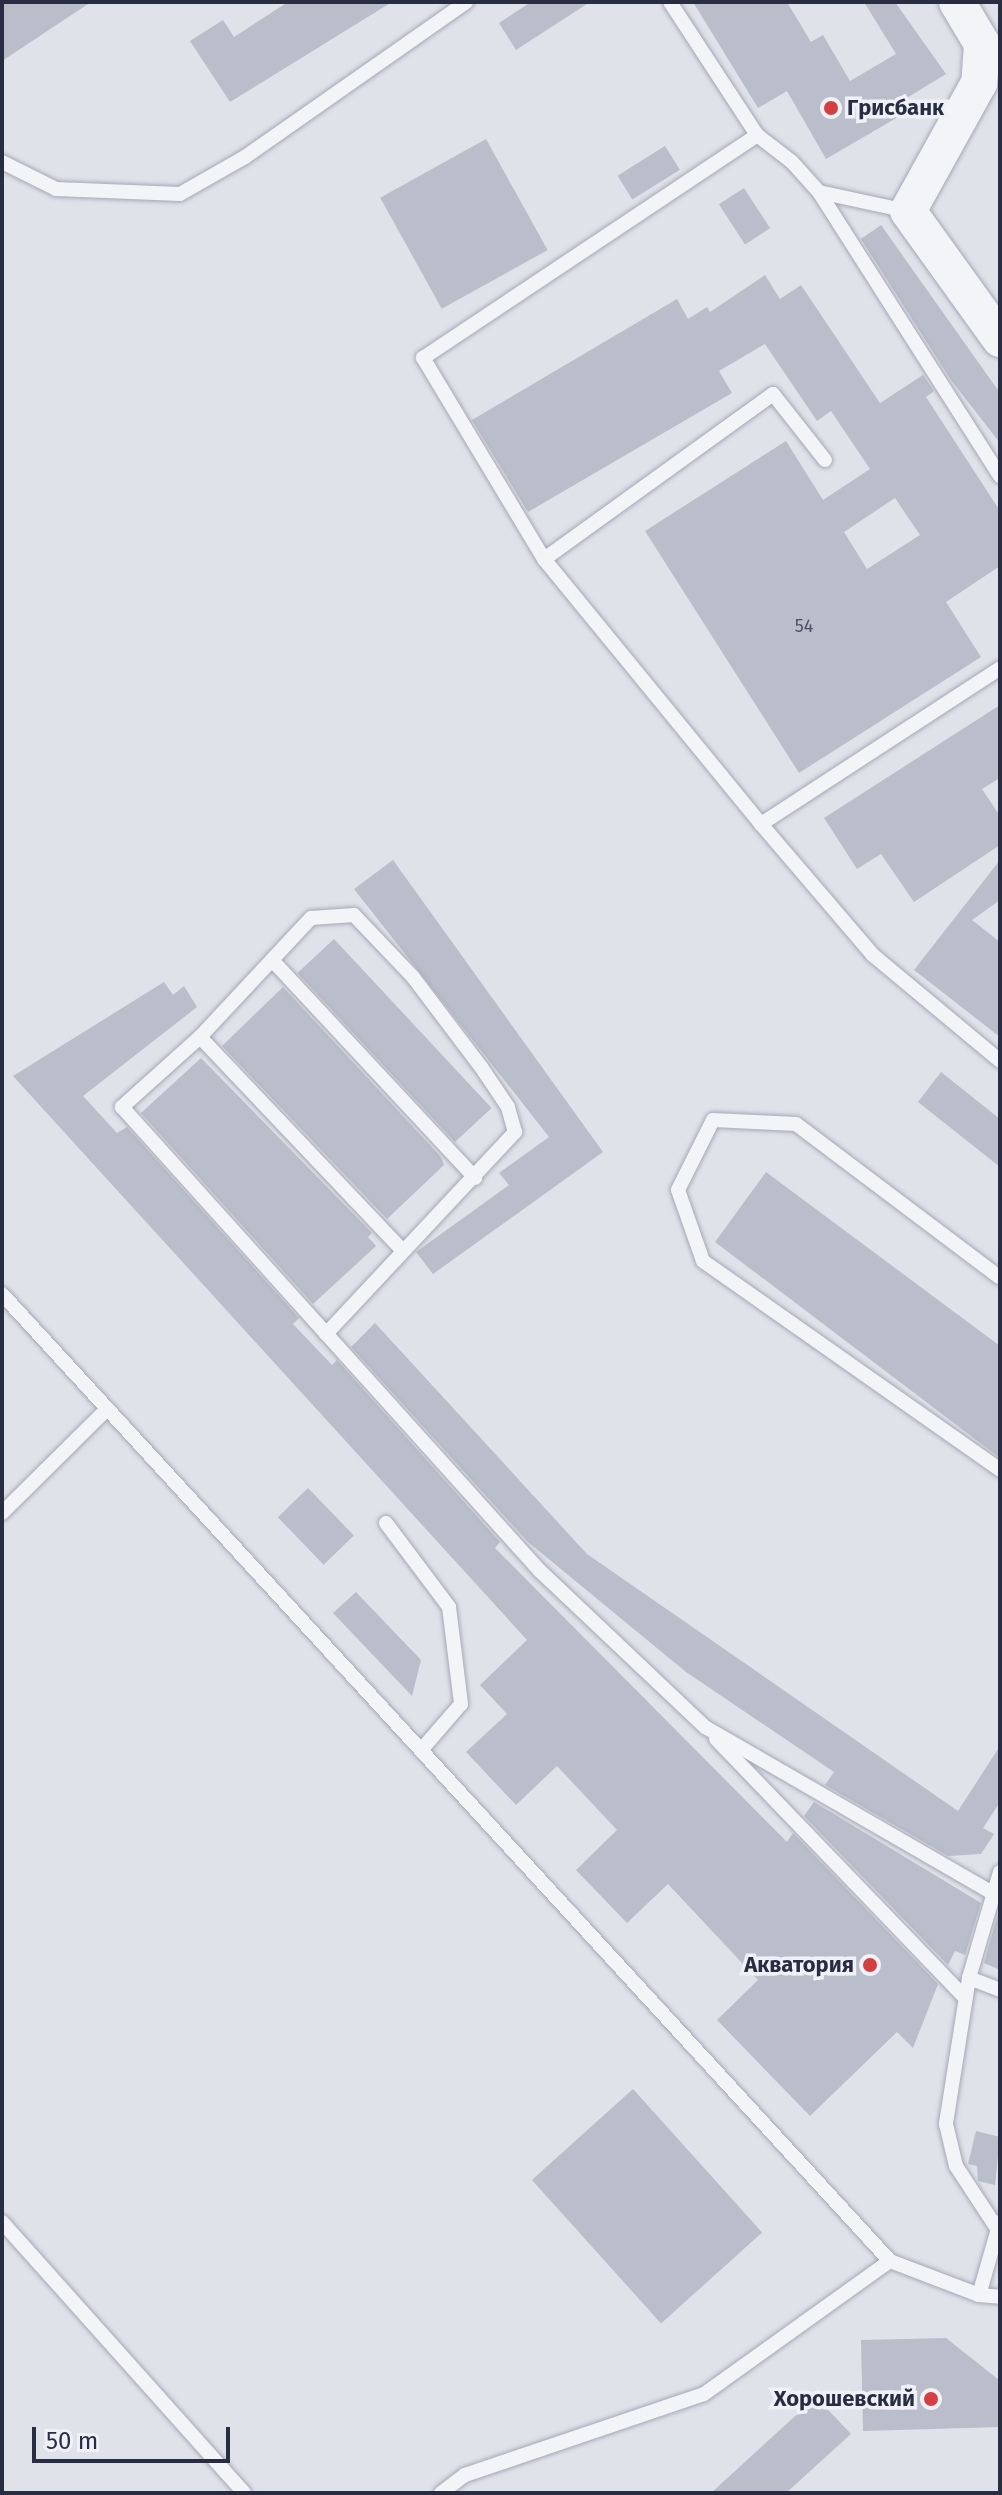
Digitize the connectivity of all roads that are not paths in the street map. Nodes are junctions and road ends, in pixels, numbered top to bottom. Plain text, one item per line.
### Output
1 (466, 2) edge
2 (670, 2) edge
3 (957, 2) edge
4 (757, 135) junction
5 (2, 162) edge
6 (819, 192) junction
7 (908, 211) junction
8 (1000, 339) edge
9 (825, 460) dead end
10 (1000, 476) edge
11 (544, 559) junction
12 (1000, 668) edge
13 (761, 824) junction
14 (272, 960) junction
15 (200, 1037) junction
16 (1000, 1061) edge
17 (475, 1178) junction
18 (402, 1250) junction
19 (999, 1277) edge
20 (2, 1294) edge
21 (326, 1334) junction
22 (105, 1411) junction
23 (1000, 1470) edge
24 (2, 1513) edge
25 (386, 1523) dead end
26 (705, 1727) junction
27 (422, 1749) junction
28 (1000, 1872) edge
29 (992, 1893) junction
30 (969, 1978) junction
31 (1000, 1990) edge
32 (964, 1997) junction
33 (2, 2222) edge
34 (999, 2226) edge
35 (890, 2261) junction
36 (979, 2295) junction
37 (1000, 2297) edge
38 (244, 2493) edge
39 (441, 2493) edge

1 - 5 lane
2 - 4 lane
3 - 7 street
4 - 6 lane
4 - 11 lane
6 - 7 lane
6 - 10 lane
7 - 8 street
9 - 11 lane
11 - 13 lane
12 - 13 lane
13 - 16 lane
14 - 15 lane
14 - 17 lane
14 - 17 lane
15 - 18 lane
15 - 21 lane
17 - 18 lane
18 - 21 lane
19 - 23 lane
20 - 22 lane
21 - 26 lane
22 - 24 lane
22 - 27 lane
25 - 27 lane
26 - 29 lane
26 - 32 lane
27 - 35 lane
28 - 29 lane
29 - 30 lane
30 - 31 lane
30 - 32 lane
32 - 34 lane
33 - 38 lane
34 - 36 lane
35 - 36 lane
35 - 39 lane
36 - 37 lane

